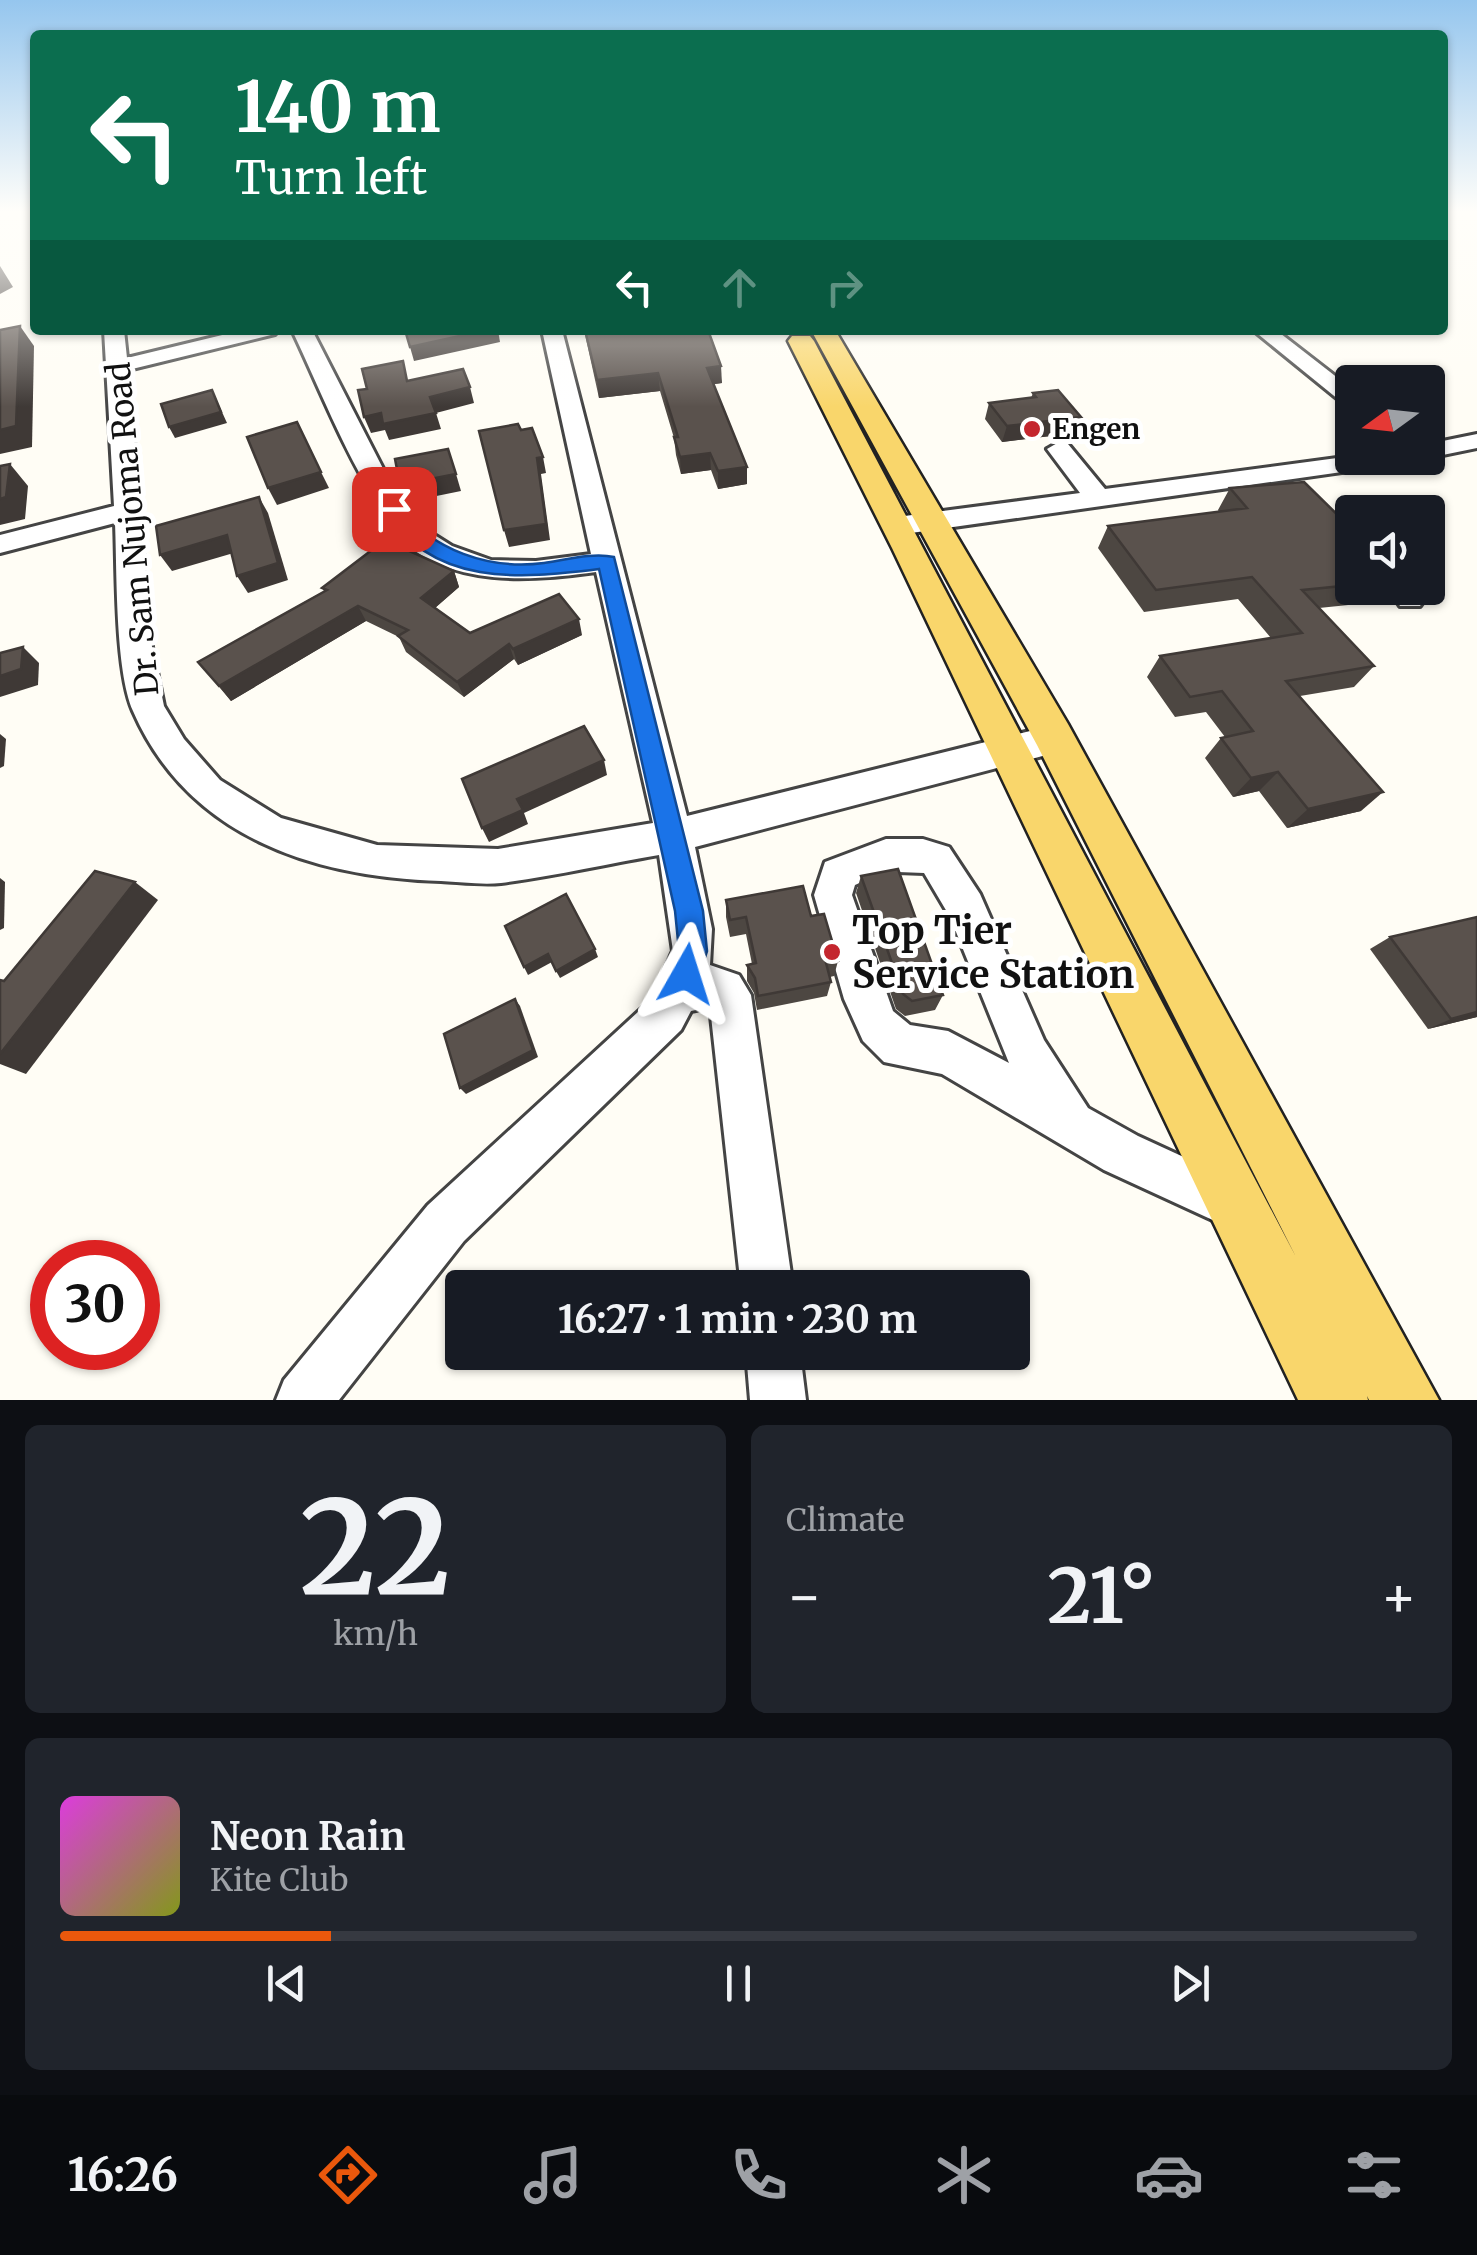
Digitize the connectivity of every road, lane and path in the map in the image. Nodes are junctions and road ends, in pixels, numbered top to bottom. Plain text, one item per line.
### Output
1 (115, 335) edge
2 (247, 335) edge
3 (304, 335) edge
4 (553, 335) edge
5 (798, 335) edge
6 (825, 335) edge
7 (1269, 335) edge
8 (119, 366) junction
9 (1335, 386) edge
10 (1477, 441) edge
11 (1445, 448) edge
12 (1059, 449) dead end
13 (1335, 466) edge
14 (1279, 475) junction
15 (1301, 496) edge
16 (1098, 497) junction
17 (127, 511) junction
18 (915, 524) junction
19 (0, 544) edge
20 (607, 561) junction
21 (1054, 739) junction
22 (1009, 748) junction
23 (674, 836) junction
24 (679, 993) junction
25 (1071, 1124) junction
26 (1238, 1207) junction
27 (764, 1270) edge
28 (775, 1370) edge
29 (304, 1400) edge
30 (778, 1400) edge
31 (1334, 1400) edge
32 (1405, 1400) edge

1 - 8 street, Dr. Sam Nujoma Road
2 - 8 street
3 - 20 street
4 - 20 street
5 - 18 main road
6 - 18 main road
7 - 9 street
8 - 17 street, Dr. Sam Nujoma Road
10 - 11 street
12 - 16 street
13 - 14 street
14 - 15 street
14 - 16 street
16 - 18 street
17 - 19 street
17 - 23 street, Dr. Sam Nujoma Road
18 - 21 main road
18 - 22 main road
20 - 23 street
21 - 22 street, Dr. Sam Nujoma Road
21 - 32 main road
22 - 23 street, Dr. Sam Nujoma Road
22 - 26 main road
23 - 24 street
24 - 27 street
24 - 29 street
25 - 25 street
25 - 26 street
26 - 31 main road
28 - 30 street

